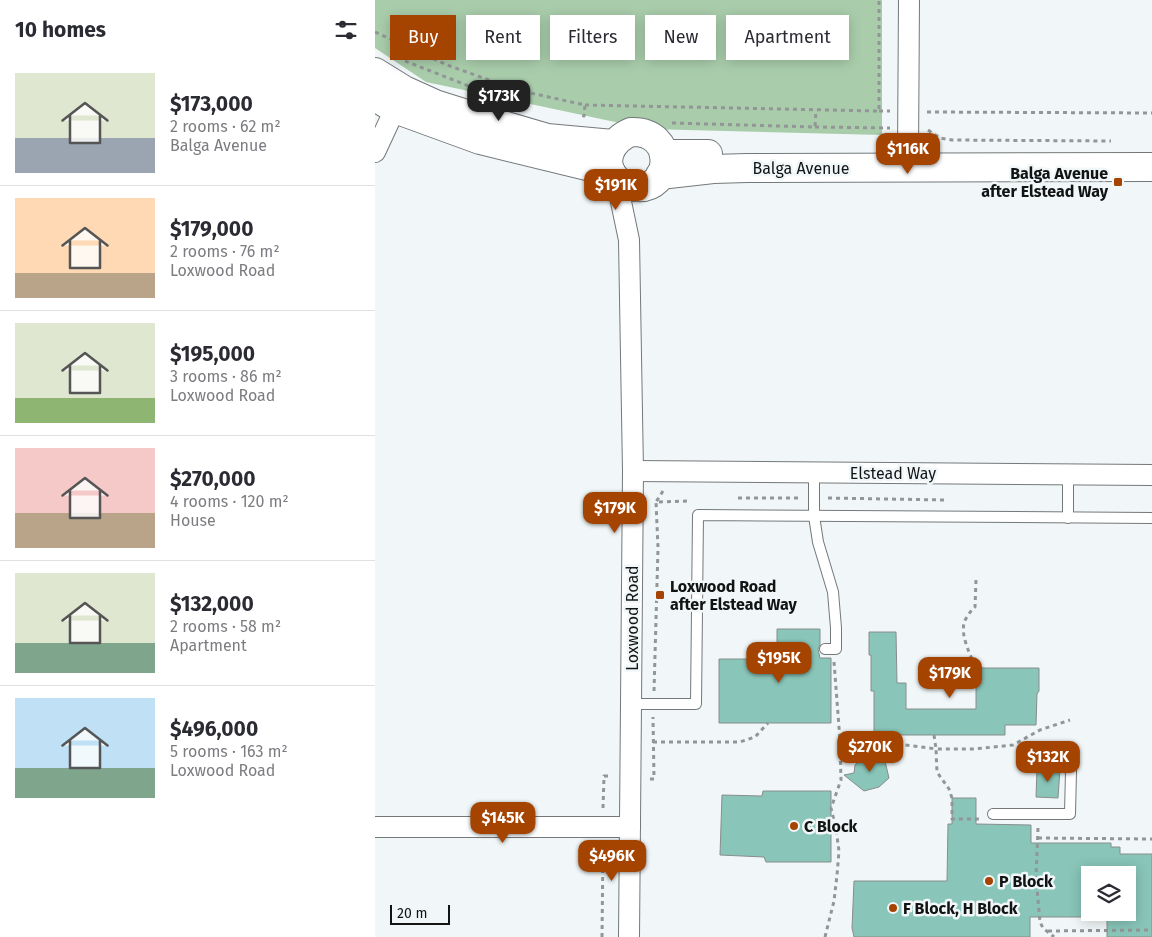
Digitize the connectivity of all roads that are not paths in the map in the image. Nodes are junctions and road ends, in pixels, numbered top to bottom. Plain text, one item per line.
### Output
1 (909, 0) edge
2 (375, 72) edge
3 (391, 99) edge
4 (908, 131) junction
5 (613, 144) junction
6 (375, 152) edge
7 (1152, 152) edge
8 (1152, 167) edge
9 (638, 174) junction
10 (633, 471) junction
11 (814, 472) junction
12 (1068, 474) junction
13 (1152, 475) edge
14 (814, 516) junction
15 (1068, 518) junction
16 (1152, 518) edge
17 (831, 650) road end
18 (631, 704) junction
19 (1071, 771) dead end
20 (993, 814) road end
21 (375, 826) edge
22 (630, 827) junction
23 (629, 937) edge

1 - 4 street
2 - 3 main road, Balga Avenue
3 - 5 main road, Balga Avenue
3 - 6 street
3 - 9 main road, Balga Avenue
4 - 7 main road, Balga Avenue
4 - 9 main road, Balga Avenue
5 - 9 main road
5 - 9 main road
8 - 9 main road, Balga Avenue
9 - 10 street, Loxwood Road
10 - 11 street, Elstead Way
10 - 18 street, Loxwood Road
11 - 12 street, Elstead Way
11 - 14 lane
12 - 13 street, Elstead Way
12 - 15 lane
14 - 15 lane
14 - 17 lane
14 - 18 lane
15 - 16 lane
18 - 22 street, Loxwood Road
19 - 20 lane
21 - 22 street
22 - 23 street, Loxwood Road

